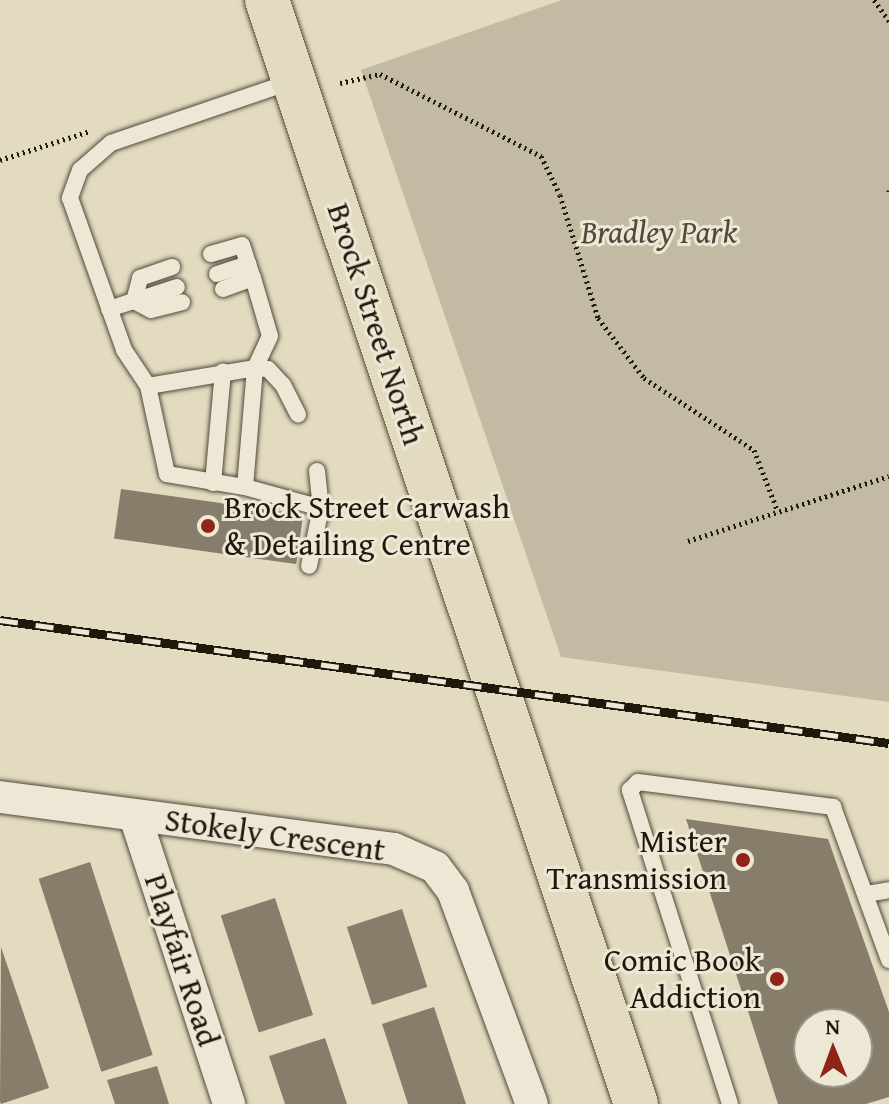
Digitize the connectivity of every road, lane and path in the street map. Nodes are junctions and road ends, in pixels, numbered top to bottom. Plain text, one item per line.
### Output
1 (267, 0) edge
2 (874, 0) edge
3 (889, 21) edge
4 (294, 80) junction
5 (340, 83) dead end
6 (211, 254) dead end
7 (172, 267) dead end
8 (251, 271) junction
9 (220, 282) dead end
10 (180, 294) dead end
11 (134, 301) junction
12 (109, 309) junction
13 (255, 368) junction
14 (223, 371) junction
15 (148, 386) junction
16 (298, 414) dead end
17 (317, 471) dead end
18 (889, 476) edge
19 (213, 483) junction
20 (245, 487) junction
21 (321, 508) junction
22 (778, 512) junction
23 (688, 541) dead end
24 (309, 566) dead end
25 (0, 797) edge
26 (135, 816) junction
27 (889, 890) edge
28 (867, 894) junction
29 (889, 960) edge
30 (229, 1104) edge
31 (532, 1104) edge
32 (636, 1104) edge
33 (730, 1104) edge

1 - 4 main road, Brock Street North
2 - 3 path
4 - 12 lane
4 - 32 main road, Brock Street North
5 - 22 path
6 - 8 lane
7 - 11 lane
8 - 9 lane
8 - 13 lane
10 - 11 lane
11 - 12 lane
12 - 15 lane
13 - 14 lane
13 - 16 lane
13 - 20 lane
14 - 15 lane
14 - 19 lane
15 - 19 lane
17 - 21 lane
18 - 22 path
19 - 20 lane
20 - 21 lane
21 - 24 lane
22 - 23 path
25 - 26 street, Stokely Crescent
26 - 30 street, Playfair Road
26 - 31 street, Stokely Crescent
27 - 28 lane
28 - 29 lane
28 - 33 lane

